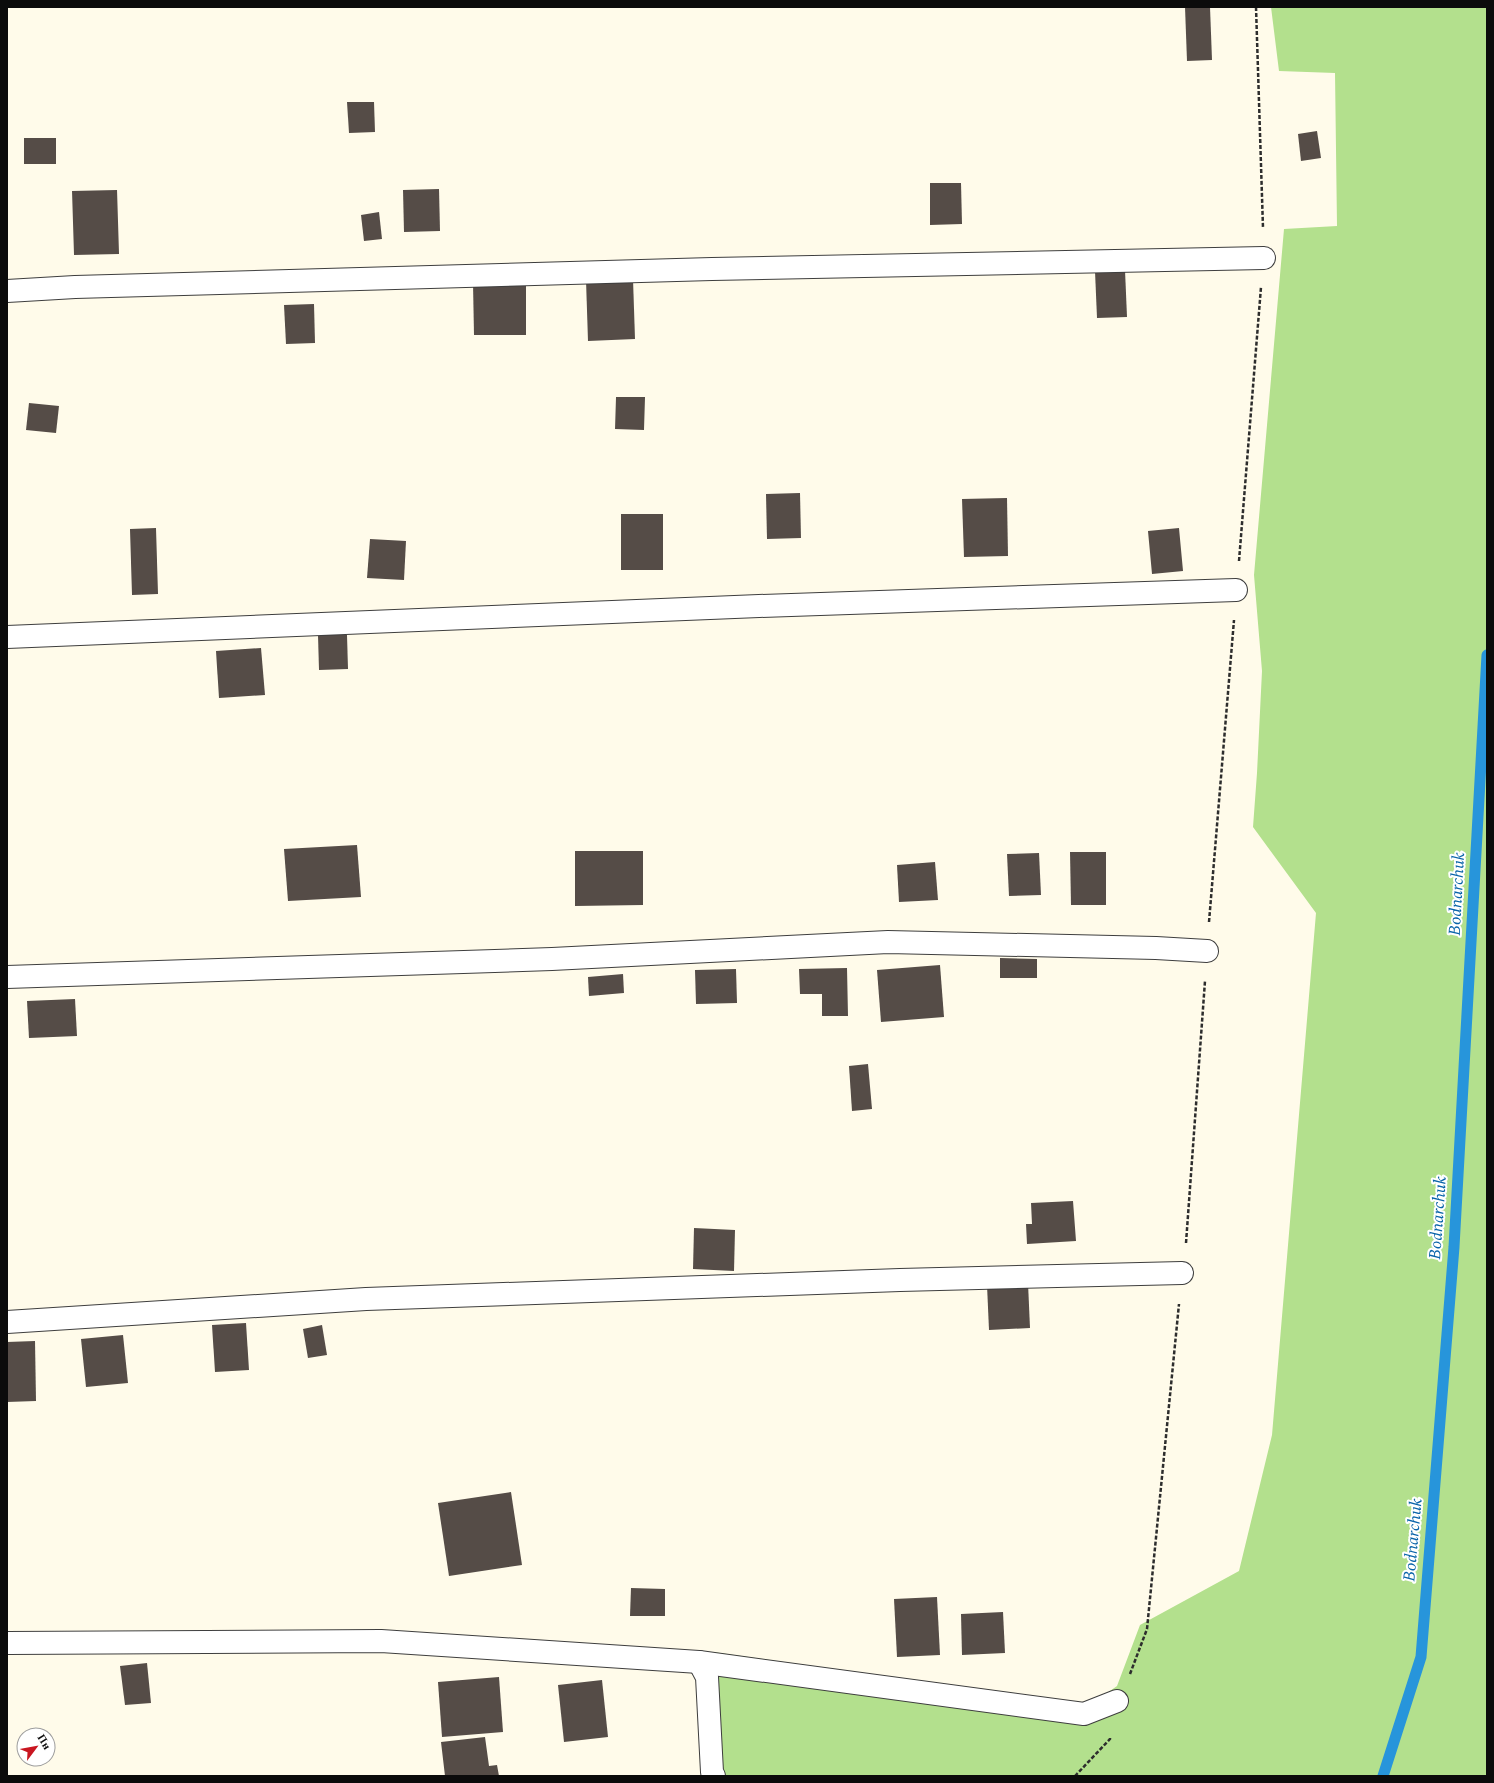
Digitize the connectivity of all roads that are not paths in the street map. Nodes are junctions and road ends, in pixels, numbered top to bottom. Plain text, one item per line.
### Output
1 (1264, 258) road end
2 (7, 291) edge
3 (1236, 590) road end
4 (7, 637) edge
5 (1207, 951) road end
6 (7, 977) edge
7 (1182, 1273) road end
8 (7, 1322) edge
9 (7, 1643) edge
10 (699, 1662) junction
11 (1117, 1701) road end
12 (714, 1776) edge

1 - 2 street
3 - 4 street
5 - 6 street
7 - 8 street
9 - 10 street
10 - 11 street
10 - 12 street

